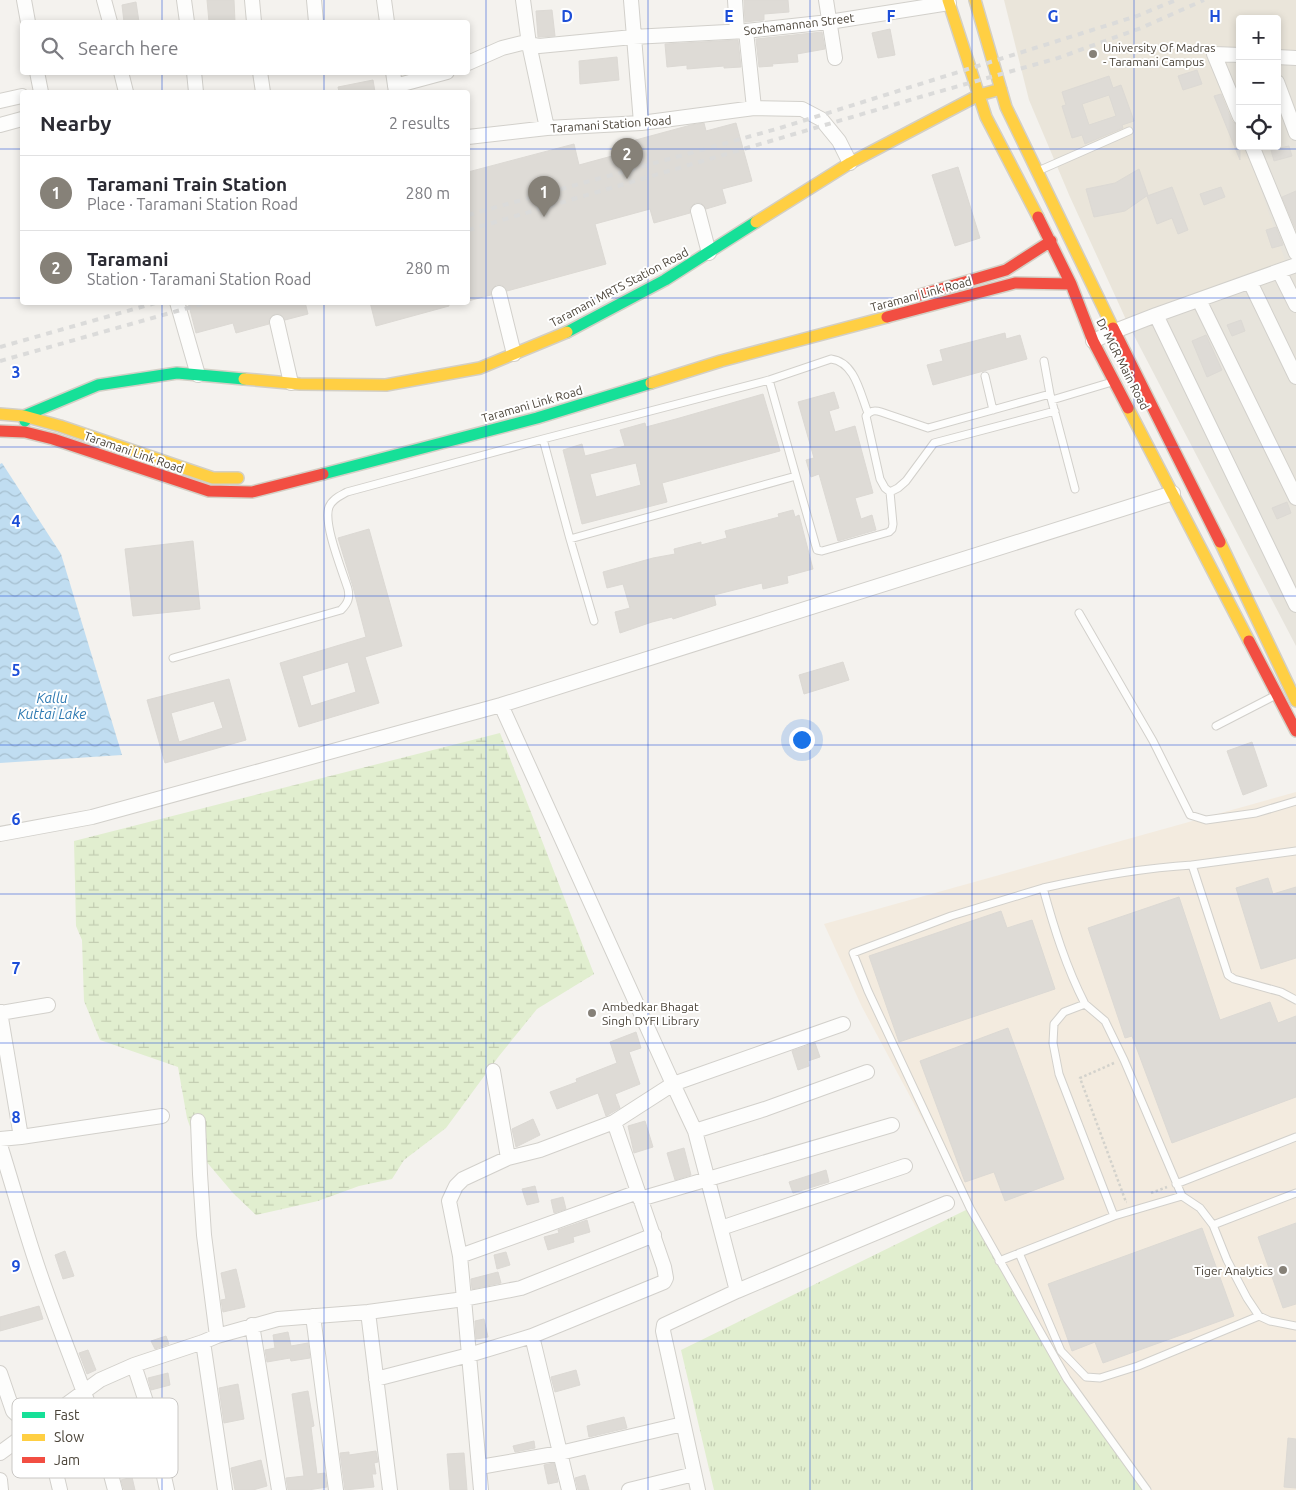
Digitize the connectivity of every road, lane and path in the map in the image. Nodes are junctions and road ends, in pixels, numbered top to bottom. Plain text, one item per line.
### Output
1 (24, 0) edge
2 (104, 0) edge
3 (184, 0) edge
4 (252, 0) edge
5 (314, 0) edge
6 (384, 0) edge
7 (523, 0) edge
8 (631, 0) edge
9 (736, 0) edge
10 (826, 0) edge
11 (975, 0) edge
12 (948, 1) edge
13 (28, 20) edge
14 (109, 20) edge
15 (187, 20) edge
16 (254, 20) edge
17 (316, 20) edge
18 (387, 20) edge
19 (829, 22) junction
20 (742, 31) junction
21 (633, 37) junction
22 (529, 44) junction
23 (1236, 55) edge
24 (1281, 57) edge
25 (835, 58) dead end
26 (1296, 58) edge
27 (470, 63) edge
28 (38, 75) edge
29 (123, 75) edge
30 (194, 75) edge
31 (260, 75) edge
32 (435, 75) edge
33 (395, 84) edge
34 (1001, 89) junction
35 (39, 90) edge
36 (126, 90) edge
37 (196, 90) edge
38 (263, 90) edge
39 (1281, 93) edge
40 (979, 95) junction
41 (20, 96) edge
42 (0, 101) edge
43 (1236, 106) edge
44 (754, 108) junction
45 (20, 120) edge
46 (641, 123) junction
47 (0, 125) edge
48 (547, 128) junction
49 (1129, 131) dead end
50 (1296, 133) edge
51 (470, 137) edge
52 (1254, 150) edge
53 (850, 163) junction
54 (1037, 172) junction
55 (698, 211) dead end
56 (1051, 241) junction
57 (709, 252) junction
58 (1296, 253) edge
59 (1296, 265) edge
60 (1279, 271) junction
61 (1250, 282) junction
62 (1071, 284) junction
63 (499, 293) dead end
64 (907, 298) dead end
65 (1199, 300) junction
66 (178, 305) edge
67 (1296, 305) edge
68 (1156, 315) junction
69 (277, 322) dead end
70 (1115, 331) junction
71 (1093, 341) junction
72 (514, 354) junction
73 (1044, 361) dead end
74 (198, 375) junction
75 (985, 376) dead end
76 (1296, 377) edge
77 (769, 380) junction
78 (1115, 381) junction
79 (292, 383) junction
80 (1051, 397) junction
81 (994, 410) junction
82 (1055, 411) junction
83 (868, 413) junction
84 (0, 414) edge
85 (24, 416) junction
86 (0, 431) edge
87 (25, 432) junction
88 (543, 439) junction
89 (796, 476) junction
90 (251, 478) dead end
91 (1075, 489) dead end
92 (890, 492) junction
93 (1173, 493) junction
94 (1296, 498) edge
95 (570, 539) junction
96 (1296, 605) edge
97 (1079, 613) dead end
98 (594, 621) dead end
99 (173, 658) dead end
100 (1277, 695) junction
101 (1296, 701) edge
102 (501, 705) junction
103 (1295, 725) edge
104 (1216, 726) dead end
105 (1296, 801) edge
106 (0, 834) edge
107 (1296, 851) edge
108 (1192, 865) junction
109 (1043, 888) junction
110 (1296, 1000) edge
111 (1086, 1004) junction
112 (48, 1005) dead end
113 (0, 1012) edge
114 (843, 1024) dead end
115 (1124, 1060) junction
116 (494, 1071) dead end
117 (867, 1072) dead end
118 (673, 1084) junction
119 (162, 1116) dead end
120 (198, 1121) dead end
121 (614, 1122) junction
122 (892, 1126) dead end
123 (694, 1131) junction
124 (21, 1137) junction
125 (1296, 1137) edge
126 (0, 1139) edge
127 (0, 1145) edge
128 (508, 1158) junction
129 (905, 1166) dead end
130 (706, 1179) junction
131 (1176, 1184) junction
132 (1296, 1192) edge
133 (1151, 1193) dead end
134 (639, 1196) junction
135 (1182, 1196) junction
136 (1134, 1199) dead end
137 (947, 1203) dead end
138 (1114, 1216) junction
139 (1213, 1225) junction
140 (721, 1228) junction
141 (654, 1235) junction
142 (1019, 1253) junction
143 (460, 1256) junction
144 (999, 1261) junction
145 (737, 1291) junction
146 (464, 1299) junction
147 (368, 1312) junction
148 (313, 1316) junction
149 (1258, 1316) junction
150 (252, 1326) junction
151 (1296, 1326) edge
152 (217, 1336) junction
153 (532, 1336) junction
154 (202, 1342) junction
155 (469, 1355) junction
156 (134, 1365) junction
157 (0, 1373) edge
158 (376, 1379) junction
159 (85, 1393) junction
160 (78, 1398) edge
161 (87, 1398) edge
162 (145, 1398) edge
163 (12, 1408) edge
164 (683, 1424) junction
165 (12, 1445) edge
166 (0, 1453) edge
167 (560, 1453) junction
168 (480, 1467) junction
169 (694, 1474) junction
170 (0, 1480) edge
171 (1, 1490) edge
172 (225, 1490) edge
173 (279, 1490) edge
174 (336, 1490) edge
175 (390, 1490) edge
176 (481, 1490) edge
177 (569, 1490) edge
178 (629, 1490) edge
179 (698, 1490) edge
180 (1147, 1490) edge

1 - 13 street
2 - 14 street
3 - 15 street
4 - 16 street
5 - 17 street
6 - 18 street
7 - 22 street
8 - 21 street
9 - 20 street
10 - 19 street
11 - 34 street, Dr MGR Main Road
12 - 19 street, Sozhamannan Street
12 - 40 street, Dr MGR Main Road
19 - 20 street, Sozhamannan Street
19 - 25 street
20 - 21 street, Sozhamannan Street
20 - 44 street
21 - 22 street, Sozhamannan Street
21 - 46 street
22 - 27 street, Sozhamannan Street
22 - 48 street
23 - 43 street
24 - 26 street
28 - 35 street
29 - 36 street
30 - 37 street
31 - 38 street
32 - 33 street
34 - 40 street, Taramani MRTS Station Road
34 - 54 street, Dr MGR Main Road
39 - 50 street
40 - 53 street, Taramani MRTS Station Road
40 - 56 street, Dr MGR Main Road
41 - 42 street
44 - 46 street, Taramani Station Road
44 - 53 street, Taramani Station Road
45 - 47 street
46 - 48 street, Taramani Station Road
48 - 51 street, Taramani Station Road
49 - 54 lane
52 - 58 street
53 - 57 street, Taramani MRTS Station Road
54 - 70 street, Dr MGR Main Road
55 - 57 street
56 - 62 street, Dr MGR Main Road
56 - 64 street, Taramani Link Road
57 - 72 street, Taramani MRTS Station Road
59 - 60 street
60 - 61 street
60 - 67 street
61 - 65 street
61 - 76 street
62 - 71 street, Dr MGR Main Road
62 - 87 street, Taramani Link Road
63 - 72 street
65 - 68 street
65 - 94 street
66 - 74 street
68 - 70 street
68 - 96 street
69 - 79 street
70 - 71 street
70 - 101 street, Dr MGR Main Road
71 - 78 street, Dr MGR Main Road
72 - 79 street, Taramani MRTS Station Road
73 - 80 lane
74 - 79 street, Taramani MRTS Station Road
74 - 85 street, Taramani MRTS Station Road
75 - 81 lane
77 - 83 lane
77 - 88 lane
77 - 89 lane
78 - 80 lane
78 - 93 street, Dr MGR Main Road
80 - 81 lane
80 - 82 lane
81 - 83 lane
82 - 91 lane
82 - 92 lane
83 - 92 lane
84 - 85 street, Taramani Link Road
85 - 87 street
85 - 90 street, Taramani Link Road
86 - 87 street, Taramani Link Road
88 - 95 lane
88 - 99 lane
89 - 92 lane
89 - 95 lane
93 - 100 street, Dr MGR Main Road
93 - 102 street
95 - 98 lane
97 - 105 lane
100 - 103 street, Dr MGR Main Road
100 - 104 lane
102 - 106 street
102 - 118 street
107 - 108 lane
108 - 109 lane
108 - 110 lane
109 - 111 lane
109 - 144 lane
111 - 115 lane
111 - 138 lane
112 - 113 street
113 - 124 street
114 - 118 street
115 - 131 lane
115 - 136 path
116 - 128 street
117 - 123 street
118 - 121 street
118 - 123 street
119 - 124 street
120 - 152 street
121 - 128 street
121 - 134 street
122 - 130 street
123 - 130 street
124 - 126 street
125 - 131 lane
127 - 159 street
128 - 143 street
129 - 140 street
130 - 134 street
130 - 140 street
131 - 133 path
131 - 135 lane
132 - 139 lane
134 - 141 street
134 - 143 street
135 - 138 lane
135 - 139 lane
137 - 145 street
138 - 142 lane
139 - 149 lane
140 - 145 street
141 - 146 street
141 - 153 street
142 - 144 lane
142 - 149 lane
143 - 146 street
144 - 180 lane
145 - 164 street
146 - 147 street
146 - 155 street
147 - 148 street
147 - 158 street
148 - 150 street
148 - 174 street
149 - 151 lane
150 - 152 street
150 - 173 street
152 - 154 street
153 - 155 street
153 - 167 street
154 - 156 street
154 - 172 street
155 - 158 street
155 - 168 street
156 - 159 street
156 - 162 street
157 - 163 street
158 - 175 street
159 - 160 street
159 - 161 street
164 - 167 street
164 - 169 street
165 - 166 street
167 - 168 street
167 - 177 street
168 - 176 street
169 - 178 street
169 - 179 street
170 - 171 street

